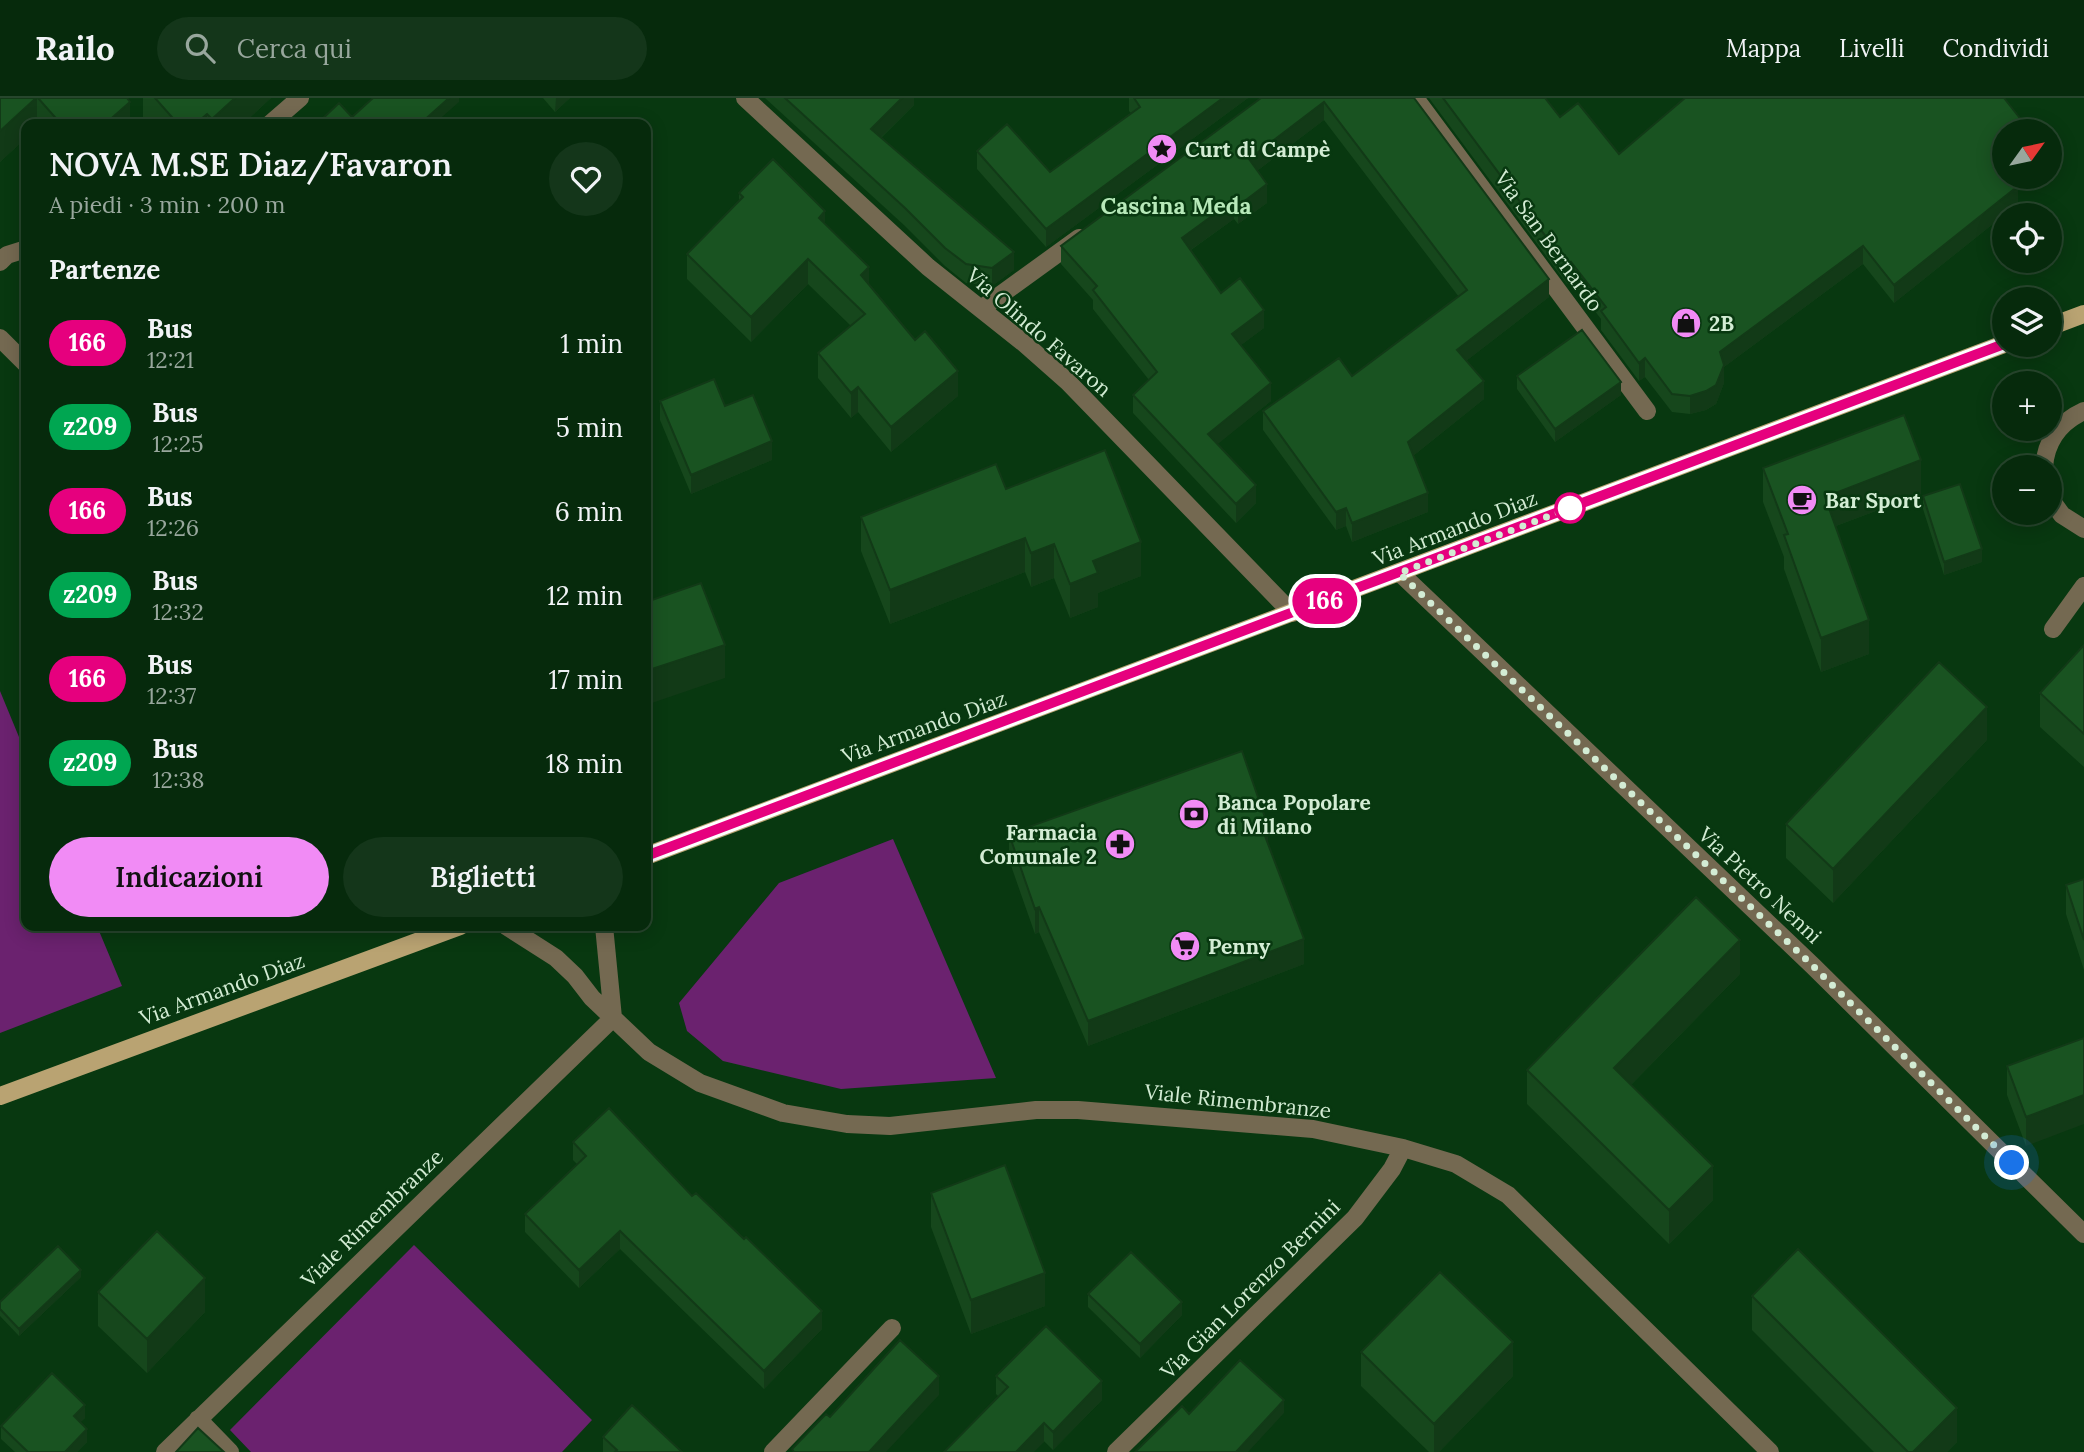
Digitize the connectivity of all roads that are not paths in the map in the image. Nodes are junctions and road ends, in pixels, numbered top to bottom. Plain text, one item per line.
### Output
1 (300, 98) edge
2 (745, 98) edge
3 (1415, 98) edge
4 (276, 119) edge
5 (1091, 229) edge
6 (21, 251) edge
7 (0, 262) edge
8 (981, 309) junction
9 (2084, 314) edge
10 (2062, 322) edge
11 (0, 338) edge
12 (1992, 349) edge
13 (21, 359) edge
14 (1647, 411) dead end
15 (2084, 411) edge
16 (2045, 455) edge
17 (2062, 515) edge
18 (2084, 528) edge
19 (1399, 573) junction
20 (2084, 586) edge
21 (1292, 613) junction
22 (2053, 629) dead end
23 (651, 854) edge
24 (446, 931) edge
25 (514, 931) edge
26 (604, 931) edge
27 (613, 1018) junction
28 (0, 1096) edge
29 (1403, 1148) junction
30 (2084, 1234) edge
31 (892, 1328) dead end
32 (198, 1419) junction
33 (165, 1452) edge
34 (230, 1452) edge
35 (773, 1452) edge
36 (1116, 1452) edge
37 (1770, 1452) edge

1 - 4 street
2 - 8 street, Via Olindo Favaron
3 - 14 street, Via San Bernardo
5 - 8 street
6 - 7 street
8 - 21 street, Via Olindo Favaron
9 - 10 main road
11 - 13 street
12 - 19 main road, Via Armando Diaz
15 - 16 street
17 - 18 street
19 - 21 main road, Via Armando Diaz
19 - 30 street, Via Pietro Nenni
20 - 22 street
21 - 23 main road, Via Armando Diaz
24 - 28 main road, Via Armando Diaz
25 - 27 street, Viale Rimembranze
26 - 27 street
27 - 29 street, Viale Rimembranze
27 - 32 street, Viale Rimembranze
29 - 36 street, Via Gian Lorenzo Bernini
29 - 37 street, Viale Rimembranze
31 - 35 street
32 - 33 street, Viale Rimembranze
32 - 34 street

